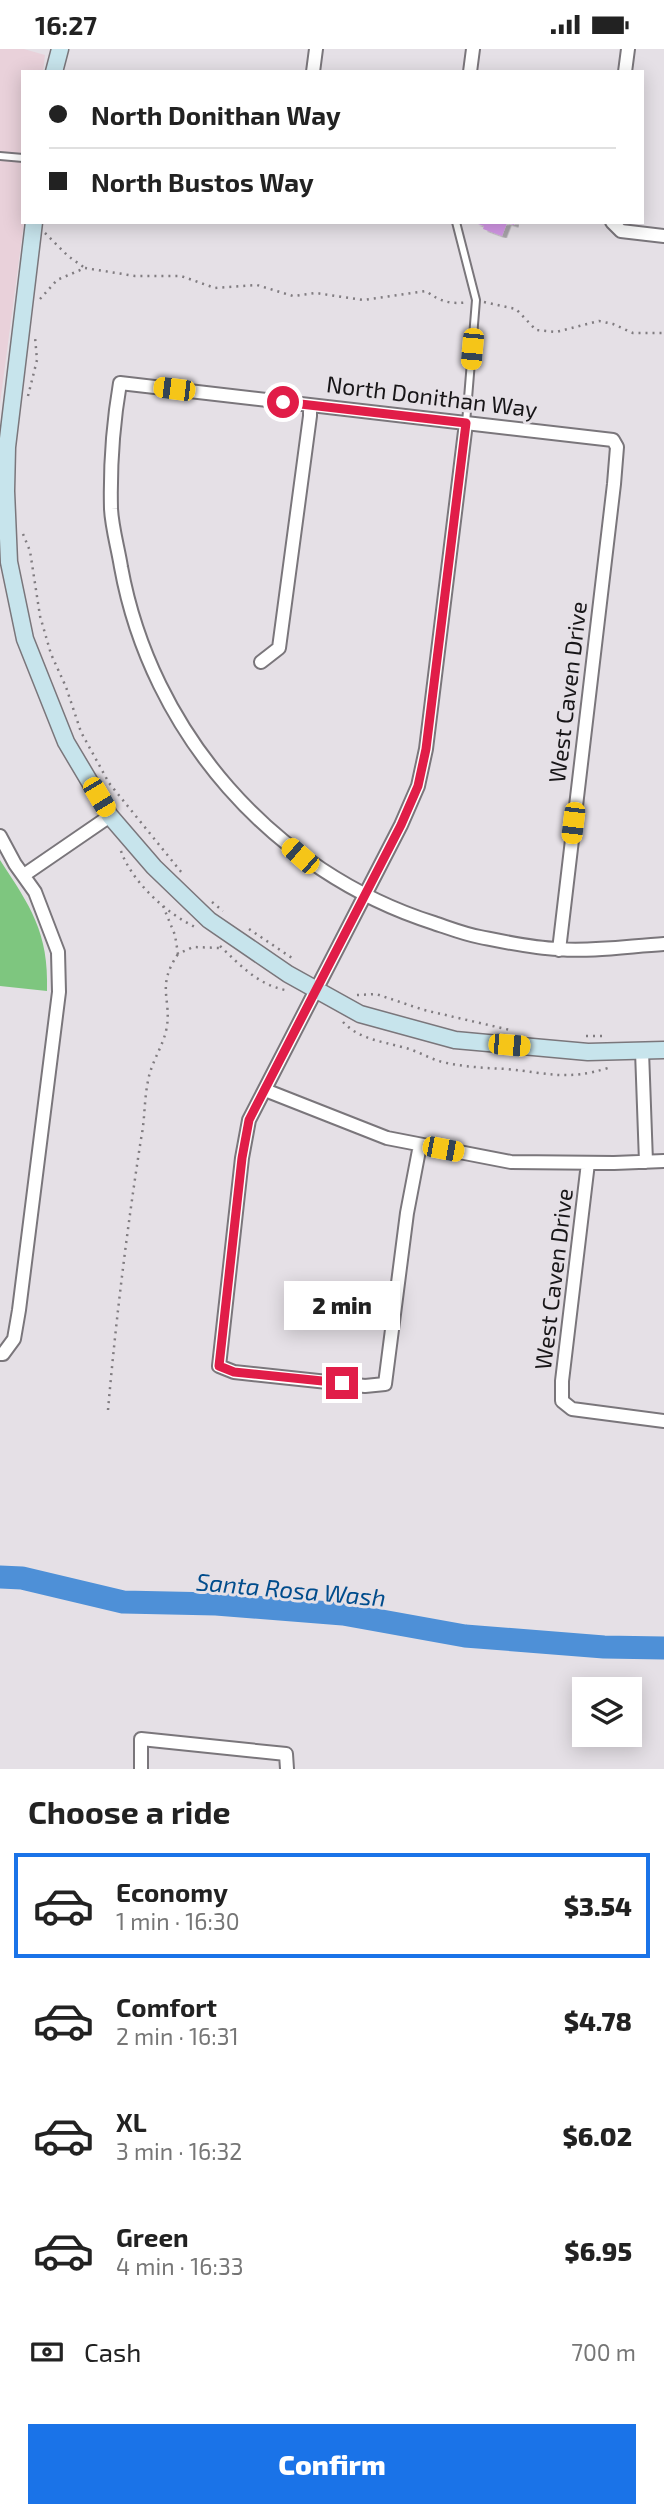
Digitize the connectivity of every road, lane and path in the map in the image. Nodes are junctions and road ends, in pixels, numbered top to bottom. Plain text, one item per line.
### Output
1 (60, 49) edge
2 (316, 49) edge
3 (472, 49) edge
4 (628, 49) edge
5 (55, 70) edge
6 (313, 70) edge
7 (470, 70) edge
8 (625, 70) edge
9 (0, 156) edge
10 (21, 158) edge
11 (457, 224) edge
12 (614, 224) edge
13 (40, 228) edge
14 (664, 236) edge
15 (85, 268) junction
16 (476, 300) junction
17 (38, 309) dead end
18 (35, 332) dead end
19 (664, 333) edge
20 (27, 399) dead end
21 (310, 405) junction
22 (466, 423) junction
23 (613, 440) joint
24 (3, 491) edge
25 (22, 532) dead end
26 (261, 662) dead end
27 (110, 816) junction
28 (0, 836) edge
29 (183, 874) dead end
30 (24, 875) junction
31 (364, 896) junction
32 (209, 899) dead end
33 (162, 902) dead end
34 (227, 915) dead end
35 (239, 922) dead end
36 (664, 944) edge
37 (222, 948) dead end
38 (559, 950) junction
39 (177, 954) junction
40 (299, 963) dead end
41 (314, 990) junction
42 (352, 992) dead end
43 (341, 1019) dead end
44 (510, 1030) dead end
45 (610, 1036) dead end
46 (583, 1037) dead end
47 (664, 1049) edge
48 (642, 1051) junction
49 (608, 1068) dead end
50 (265, 1090) junction
51 (420, 1145) junction
52 (664, 1161) edge
53 (646, 1162) junction
54 (588, 1163) junction
55 (1, 1354) edge
56 (108, 1410) dead end
57 (664, 1421) edge
58 (141, 1769) edge
59 (287, 1769) edge

1 - 5 street
2 - 6 street
3 - 7 street
4 - 8 street
9 - 10 lane
11 - 16 lane
12 - 14 street
13 - 15 path
13 - 24 street
15 - 16 path
15 - 17 path
16 - 19 path
16 - 22 lane
18 - 20 path
21 - 22 street, North Donithan Way
21 - 26 street
21 - 31 street, North Donithan Way
22 - 23 street, North Donithan Way
22 - 31 street
23 - 38 street, West Caven Drive
24 - 27 street
25 - 29 path
27 - 30 street
27 - 41 street
28 - 30 street
30 - 55 street
31 - 38 street
31 - 41 street
32 - 34 path
33 - 39 path
35 - 40 path
36 - 38 street
37 - 39 path
39 - 56 path
41 - 48 street
41 - 50 street
42 - 44 path
43 - 49 path
45 - 46 path
47 - 48 street
48 - 53 street
50 - 51 street
50 - 51 street
51 - 54 street
52 - 53 street
53 - 54 street
54 - 57 street, West Caven Drive
58 - 59 street

